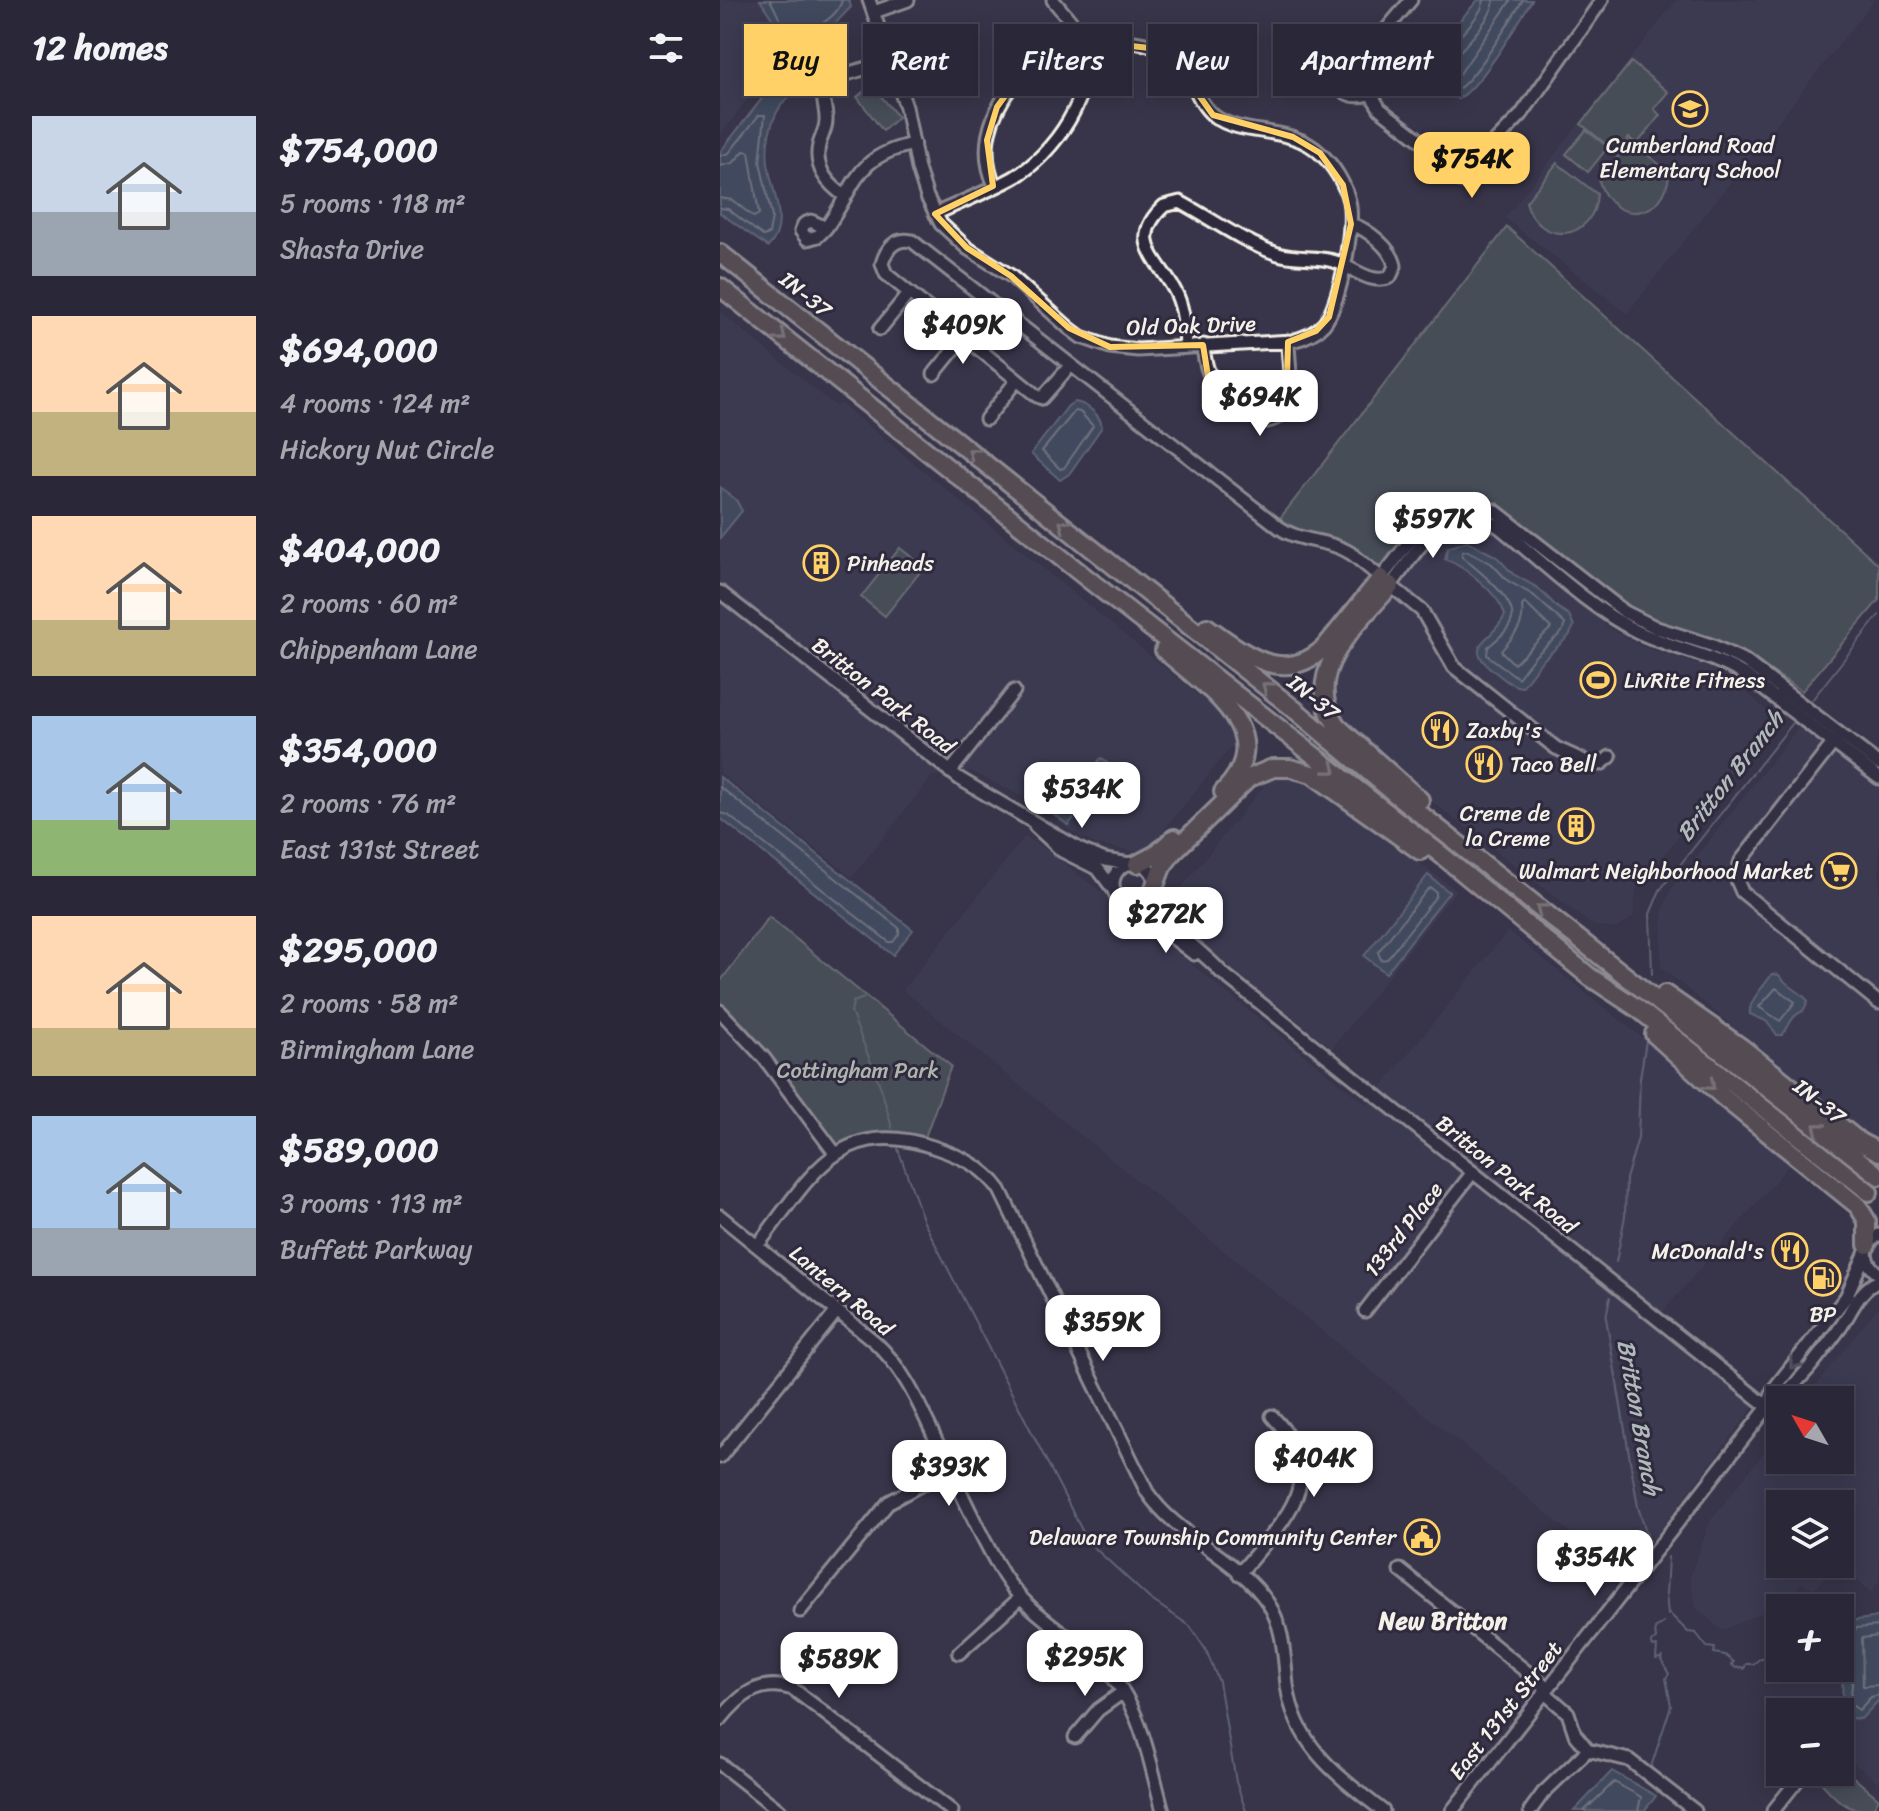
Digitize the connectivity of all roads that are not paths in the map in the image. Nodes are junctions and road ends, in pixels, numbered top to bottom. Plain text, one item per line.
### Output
1 (869, 0) edge
2 (908, 0) edge
3 (1053, 0) edge
4 (1411, 0) edge
5 (1602, 0) edge
6 (874, 12) junction
7 (878, 24) edge
8 (1071, 24) edge
9 (1390, 24) edge
10 (1132, 43) edge
11 (863, 70) edge
12 (902, 96) edge
13 (1004, 96) edge
14 (1078, 96) edge
15 (1370, 96) edge
16 (914, 144) junction
17 (1481, 152) junction
18 (1446, 155) junction
19 (995, 186) junction
20 (845, 196) junction
21 (935, 214) junction
22 (1351, 224) junction
23 (826, 228) dead end
24 (720, 253) edge
25 (1344, 266) junction
26 (720, 287) edge
27 (909, 293) junction
28 (880, 329) dead end
29 (964, 337) junction
30 (1288, 341) junction
31 (1203, 345) junction
32 (1186, 346) junction
33 (1070, 366) junction
34 (934, 374) dead end
35 (1017, 380) junction
36 (986, 419) dead end
37 (1103, 556) junction
38 (1386, 582) junction
39 (1093, 583) junction
40 (720, 592) edge
41 (1014, 691) dead end
42 (1837, 738) junction
43 (1610, 757) dead end
44 (1879, 764) edge
45 (950, 772) junction
46 (1879, 778) edge
47 (1030, 819) junction
48 (1134, 864) junction
49 (1502, 878) junction
50 (1114, 890) junction
51 (1153, 891) junction
52 (1127, 904) junction
53 (1541, 938) junction
54 (1580, 939) junction
55 (1221, 972) junction
56 (1590, 977) junction
57 (1879, 1003) edge
58 (720, 1011) edge
59 (1879, 1152) edge
60 (835, 1153) junction
61 (1473, 1172) junction
62 (1879, 1176) edge
63 (1869, 1192) dead end
64 (720, 1216) edge
65 (1871, 1244) edge
66 (757, 1246) junction
67 (1879, 1274) edge
68 (1879, 1281) edge
69 (1143, 1306) dead end
70 (837, 1311) junction
71 (1365, 1311) dead end
72 (1073, 1340) junction
73 (1776, 1386) edge
74 (1792, 1386) edge
75 (1766, 1405) edge
76 (1766, 1410) edge
77 (1272, 1416) dead end
78 (720, 1457) edge
79 (950, 1469) junction
80 (1400, 1570) dead end
81 (1239, 1574) junction
82 (1021, 1597) junction
83 (800, 1611) dead end
84 (959, 1653) dead end
85 (1546, 1690) junction
86 (1123, 1692) junction
87 (720, 1720) edge
88 (1075, 1737) dead end
89 (1588, 1750) junction
90 (720, 1764) edge
91 (1793, 1786) edge
92 (780, 1811) edge
93 (952, 1811) edge
94 (1163, 1811) edge
95 (1383, 1811) edge
96 (1452, 1811) edge
97 (1530, 1811) edge
98 (1695, 1811) edge
99 (1773, 1811) edge

1 - 6 street, Old Oak Drive
2 - 6 street
3 - 8 street
4 - 9 street
5 - 17 street
6 - 7 street, Old Oak Drive
10 - 22 street
11 - 20 street
12 - 16 street, Old Oak Drive
13 - 19 street
14 - 19 street
15 - 18 street
16 - 20 street
16 - 21 street, Old Oak Drive
17 - 18 street
17 - 18 street
19 - 21 street
20 - 23 street
21 - 32 street, Old Oak Drive
22 - 25 street, Old Oak Drive
22 - 25 street
37 -> 24 highway, IN-37
25 - 30 street, Old Oak Drive
25 - 32 street
26 -> 39 highway, IN-37
27 - 28 street
27 - 29 street
27 - 33 street
29 - 34 street
29 - 35 street
30 - 31 street, Old Oak Drive
30 - 31 street
31 - 32 street, Old Oak Drive
33 - 35 street
33 - 38 street
35 - 36 street
37 - 38 highway
49 -> 37 highway, IN-37
38 - 42 street
38 - 43 street
38 - 49 highway
39 - 48 highway
39 -> 53 highway, IN-37
40 - 45 street, Britton Park Road
41 - 45 street
42 - 44 street
42 - 46 street
42 - 57 street
45 - 47 street, Britton Park Road
47 - 48 street, Britton Park Road
47 - 50 street, Britton Park Road
48 - 50 street
48 - 51 street
54 -> 49 highway, IN-37
50 - 52 street
51 - 52 street
51 - 53 highway
51 - 55 street, Britton Park Road
52 - 55 street, Britton Park Road
53 - 56 highway, IN-37
54 - 59 highway
62 -> 54 highway, IN-37
55 - 61 street, Britton Park Road
56 - 63 highway, IN-37
56 -> 65 highway
58 - 60 street
60 - 66 street
60 - 72 street
61 - 71 street, 133rd Place
61 - 75 street, Britton Park Road
64 - 66 street, Lantern Road
65 - 67 street
65 -> 73 street, East 131st Street
66 - 70 street, Lantern Road
68 - 74 street, East 131st Street
69 - 72 street
70 - 78 street
70 - 79 street, Lantern Road
72 - 81 street
76 - 85 street, East 131st Street
77 - 81 street
79 - 82 street, Lantern Road
79 - 83 street
80 - 85 street
81 - 95 street
82 - 84 street
82 - 86 street, Lantern Road
85 - 89 street
85 - 96 street, East 131st Street
86 - 88 street
86 - 94 street, Lantern Road
87 - 93 street
89 - 97 street
89 - 98 street
90 - 92 street
91 - 99 street

